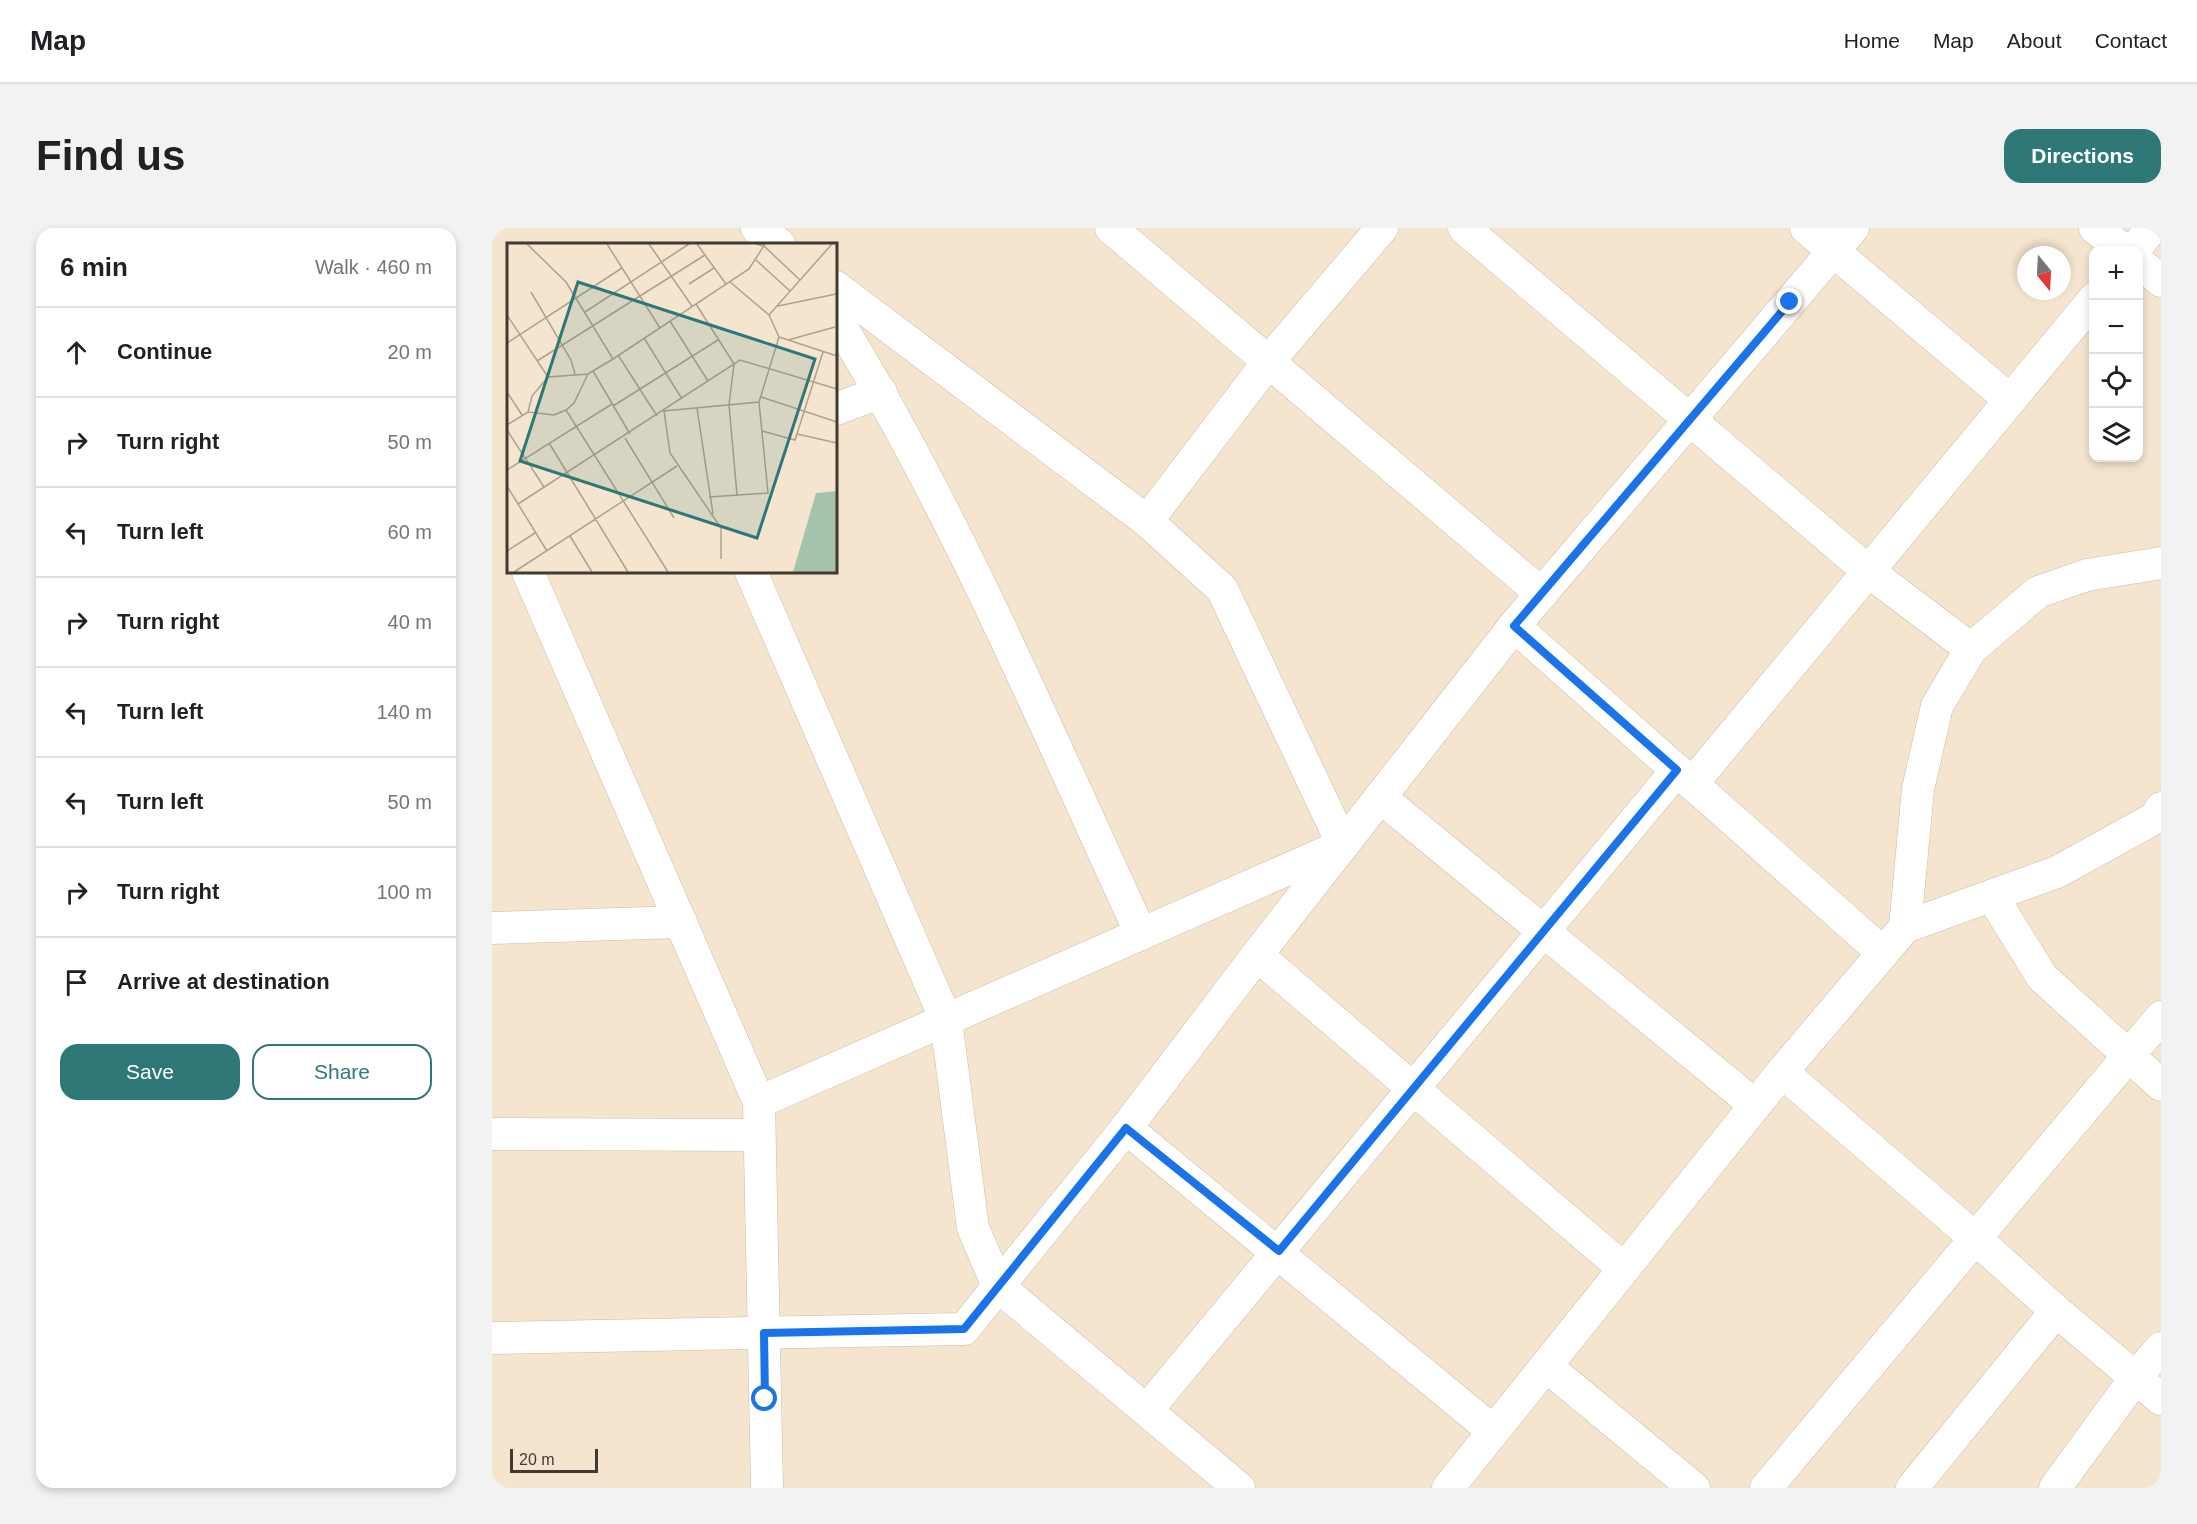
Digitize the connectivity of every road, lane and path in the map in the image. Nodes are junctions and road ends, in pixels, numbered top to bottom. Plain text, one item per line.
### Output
1 (757, 228) edge
2 (1111, 228) edge
3 (1382, 228) edge
4 (1464, 228) edge
5 (1806, 228) edge
6 (1853, 228) edge
7 (2095, 228) edge
8 (2152, 228) edge
9 (778, 243) edge
10 (2119, 246) edge
11 (2137, 246) edge
12 (1833, 252) junction
13 (2143, 265) edge
14 (2161, 281) edge
15 (837, 288) edge
16 (2093, 300) edge
17 (837, 320) edge
18 (1269, 361) junction
19 (881, 392) junction
20 (2010, 400) junction
21 (837, 410) edge
22 (1689, 420) junction
23 (1147, 521) junction
24 (2161, 563) edge
25 (1868, 572) junction
26 (528, 573) edge
27 (751, 573) edge
28 (1542, 594) junction
29 (1514, 626) junction
30 (1971, 649) junction
31 (1685, 777) junction
32 (1380, 797) junction
33 (2159, 816) edge
34 (1343, 845) junction
35 (1992, 896) junction
36 (681, 922) junction
37 (1905, 927) junction
38 (492, 928) edge
39 (1544, 932) junction
40 (1141, 934) junction
41 (1883, 953) junction
42 (1257, 955) junction
43 (2161, 1017) edge
44 (946, 1020) junction
45 (2128, 1057) junction
46 (1782, 1072) junction
47 (2161, 1085) edge
48 (1413, 1089) junction
49 (759, 1102) junction
50 (1755, 1106) junction
51 (1126, 1128) junction
52 (492, 1134) edge
53 (759, 1135) junction
54 (1975, 1238) junction
55 (1279, 1251) junction
56 (1624, 1269) junction
57 (998, 1286) junction
58 (2056, 1311) junction
59 (764, 1333) junction
60 (492, 1338) edge
61 (2161, 1347) edge
62 (1546, 1366) junction
63 (2136, 1377) junction
64 (2161, 1399) edge
65 (1147, 1410) junction
66 (1493, 1431) junction
67 (767, 1488) edge
68 (1239, 1488) edge
69 (1448, 1488) edge
70 (1694, 1488) edge
71 (1766, 1488) edge
72 (1912, 1488) edge
73 (2055, 1488) edge

1 - 9 street
2 - 18 street
3 - 18 street
4 - 22 street
5 - 12 street
6 - 12 street
7 - 10 street
8 - 11 street
12 - 20 street
12 - 22 street
13 - 14 street
15 - 23 street
16 - 20 street
17 - 19 street
18 - 23 street
18 - 28 street
19 - 21 street
19 - 40 street
20 - 25 street
22 - 25 street
22 - 28 street
23 - 34 street
24 - 30 street
25 - 30 street
25 - 31 street
26 - 36 street
27 - 44 street
28 - 29 street
29 - 31 street
29 - 32 street
30 - 37 street
31 - 39 street
31 - 41 street
32 - 34 street
32 - 39 street
33 - 35 street
34 - 40 street
34 - 42 street
35 - 37 street
35 - 45 street
36 - 38 street
36 - 49 street
37 - 41 street
39 - 48 street
39 - 50 street
40 - 44 street
41 - 46 street
42 - 48 street
42 - 51 street
43 - 45 street
44 - 49 street
44 - 57 street
45 - 47 street
45 - 54 street
46 - 50 street
46 - 54 street
48 - 55 street
48 - 56 street
49 - 53 street
50 - 56 street
51 - 55 street
51 - 57 street
52 - 53 street
53 - 59 street
54 - 58 street
54 - 71 street
55 - 65 street
55 - 66 street
56 - 62 street
57 - 59 street
57 - 65 street
58 - 63 street
58 - 72 street
59 - 60 street
59 - 67 street
61 - 63 street
62 - 66 street
62 - 70 street
63 - 64 street
63 - 73 street
65 - 68 street
66 - 69 street

